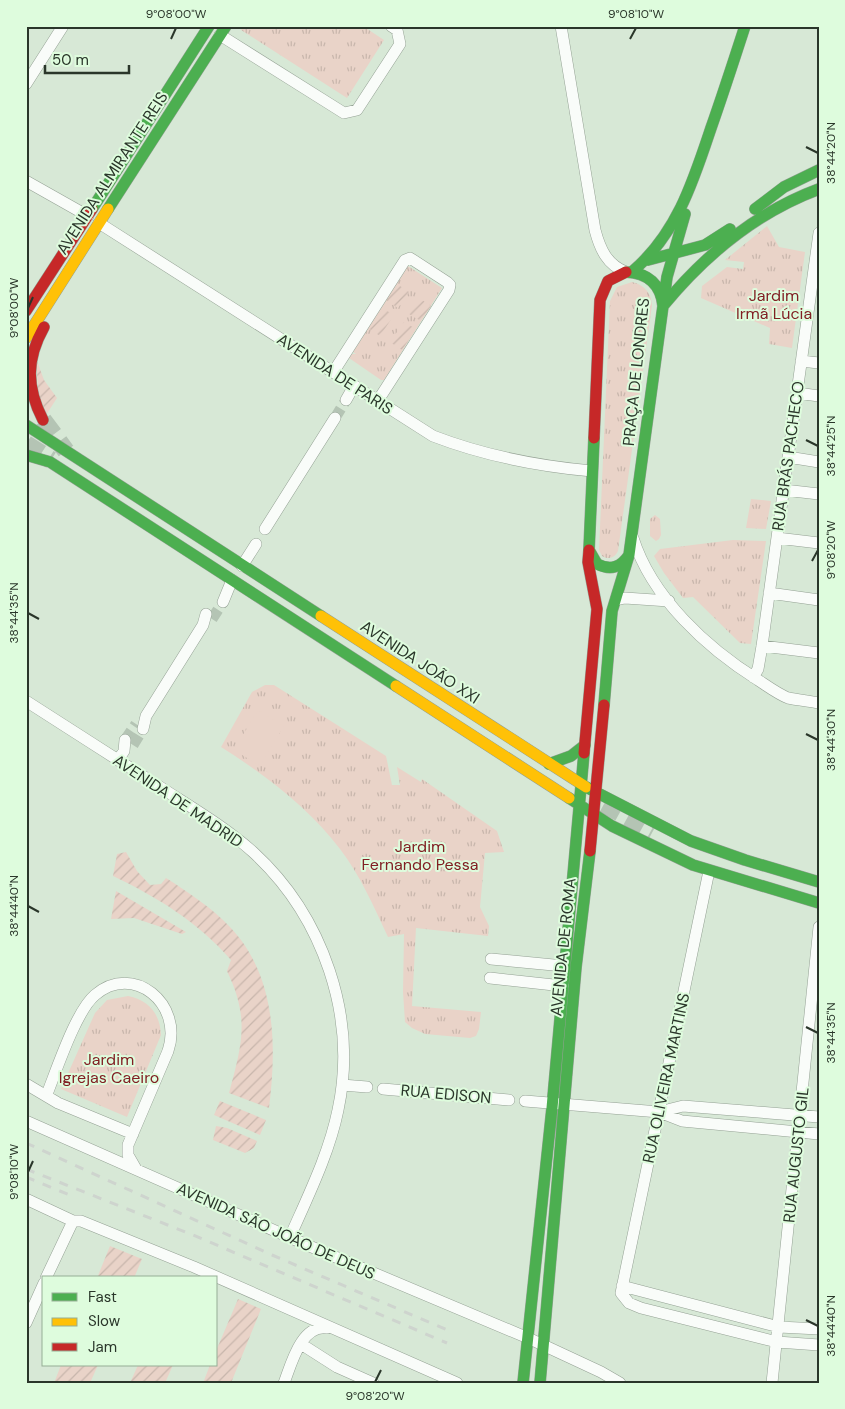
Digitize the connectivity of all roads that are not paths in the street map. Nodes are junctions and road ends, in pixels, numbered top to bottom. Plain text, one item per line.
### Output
1 (63, 26) edge
2 (209, 26) edge
3 (391, 26) edge
4 (561, 26) edge
5 (745, 26) edge
6 (223, 31) edge
7 (26, 84) edge
8 (819, 170) edge
9 (26, 180) edge
10 (691, 188) junction
11 (819, 188) edge
12 (88, 216) junction
13 (99, 223) junction
14 (819, 233) edge
15 (675, 253) junction
16 (648, 260) junction
17 (817, 262) edge
18 (630, 272) junction
19 (63, 279) junction
20 (663, 306) junction
21 (26, 311) edge
22 (813, 313) edge
23 (26, 338) edge
24 (801, 361) junction
25 (819, 363) edge
26 (334, 371) junction
27 (354, 386) junction
28 (797, 393) junction
29 (819, 396) edge
30 (346, 400) tunnel mouth
31 (377, 402) junction
32 (335, 418) tunnel mouth
33 (43, 420) tunnel mouth
34 (26, 425) edge
35 (26, 455) edge
36 (788, 457) junction
37 (819, 462) edge
38 (592, 471) junction
39 (784, 490) junction
40 (819, 494) edge
41 (265, 529) dead end
42 (632, 534) junction
43 (777, 538) junction
44 (819, 543) edge
45 (256, 544) dead end
46 (588, 550) junction
47 (629, 555) junction
48 (242, 566) junction
49 (230, 584) junction
50 (769, 593) junction
51 (220, 600) tunnel mouth
52 (616, 600) junction
53 (819, 600) edge
54 (669, 601) junction
55 (207, 619) tunnel mouth
56 (762, 646) junction
57 (819, 653) edge
58 (753, 677) junction
59 (26, 701) edge
60 (819, 702) edge
61 (140, 726) tunnel mouth
62 (585, 745) junction
63 (549, 764) junction
64 (581, 785) junction
65 (596, 791) junction
66 (580, 805) junction
67 (594, 814) junction
68 (716, 852) junction
69 (709, 871) junction
70 (817, 881) edge
71 (819, 895) edge
72 (819, 904) edge
73 (819, 928) edge
74 (491, 959) dead end
75 (570, 967) junction
76 (490, 978) dead end
77 (563, 986) junction
78 (26, 1084) edge
79 (342, 1085) junction
80 (367, 1087) dead end
81 (383, 1089) dead end
82 (46, 1094) junction
83 (509, 1100) dead end
84 (525, 1101) dead end
85 (552, 1103) junction
86 (565, 1104) junction
87 (658, 1112) junction
88 (800, 1116) junction
89 (819, 1117) edge
90 (26, 1121) edge
91 (798, 1132) junction
92 (819, 1134) edge
93 (130, 1139) junction
94 (103, 1154) junction
95 (138, 1171) junction
96 (26, 1199) edge
97 (73, 1221) junction
98 (290, 1237) junction
99 (194, 1267) junction
100 (47, 1276) edge
101 (190, 1276) edge
102 (214, 1276) edge
103 (218, 1278) edge
104 (622, 1286) junction
105 (42, 1287) edge
106 (296, 1313) junction
107 (26, 1323) edge
108 (779, 1327) junction
109 (330, 1328) junction
110 (819, 1329) edge
111 (528, 1338) junction
112 (304, 1339) junction
113 (777, 1342) junction
114 (544, 1345) junction
115 (819, 1345) edge
116 (284, 1383) edge
117 (373, 1383) edge
118 (457, 1383) edge
119 (523, 1383) edge
120 (540, 1383) edge
121 (620, 1383) edge
122 (772, 1383) edge

1 - 7 street
2 - 12 main road, AVENIDA ALMIRANTE REIS
3 - 6 street
4 - 18 street
5 - 10 main road
6 - 13 main road, AVENIDA ALMIRANTE REIS
8 - 15 main road
9 - 12 street
10 - 15 main road
10 - 16 main road
11 - 20 main road
12 - 13 main road
12 - 21 main road, AVENIDA ALMIRANTE REIS
13 - 19 main road, AVENIDA ALMIRANTE REIS
13 - 26 street, AVENIDA DE PARIS
14 - 17 street, RUA BRÁS PACHECO
15 - 16 main road
15 - 20 main road
16 - 18 main road
17 - 22 street, RUA BRÁS PACHECO
18 - 20 main road, PRAÇA DE LONDRES
18 - 38 main road
19 - 23 main road, AVENIDA ALMIRANTE REIS
19 - 33 main road
20 - 42 main road, PRAÇA DE LONDRES
22 - 24 street, RUA BRÁS PACHECO
24 - 25 street
24 - 28 street, RUA BRÁS PACHECO
26 - 27 street, AVENIDA DE PARIS
26 - 31 street
27 - 30 street
27 - 31 street, AVENIDA DE PARIS
28 - 29 street
28 - 36 street, RUA BRÁS PACHECO
31 - 38 street, AVENIDA DE PARIS
32 - 41 street
34 - 48 main road, AVENIDA JOÃO XXI
35 - 49 main road, AVENIDA JOÃO XXI
36 - 37 street
36 - 39 street, RUA BRÁS PACHECO
38 - 46 main road
39 - 40 street
39 - 43 street, RUA BRÁS PACHECO
42 - 47 main road, PRAÇA DE LONDRES
42 - 54 street
43 - 44 street
43 - 50 street, RUA BRÁS PACHECO
45 - 48 street
46 - 47 main road
46 - 62 main road, AVENIDA DE ROMA
47 - 52 main road, AVENIDA DE ROMA
48 - 49 main road
48 - 63 main road, AVENIDA JOÃO XXI
49 - 51 street
49 - 66 main road, AVENIDA JOÃO XXI
50 - 53 street
50 - 56 street, RUA BRÁS PACHECO
52 - 54 street
52 - 65 main road, AVENIDA DE ROMA
54 - 58 street
55 - 61 street
56 - 57 street
56 - 58 street, RUA BRÁS PACHECO
58 - 60 street
59 - 79 street, AVENIDA DE MADRID
62 - 63 main road
62 - 64 main road, AVENIDA DE ROMA
63 - 64 main road, AVENIDA JOÃO XXI
64 - 65 main road, AVENIDA JOÃO XXI
64 - 66 main road, AVENIDA DE ROMA
65 - 67 main road, AVENIDA DE ROMA
65 - 68 main road, AVENIDA JOÃO XXI
66 - 67 main road, AVENIDA JOÃO XXI
66 - 75 main road, AVENIDA DE ROMA
67 - 69 main road, AVENIDA JOÃO XXI
67 - 75 main road, AVENIDA DE ROMA
68 - 69 main road
68 - 70 main road, AVENIDA JOÃO XXI
69 - 72 main road, AVENIDA JOÃO XXI
69 - 87 street, RUA OLIVEIRA MARTINS
70 - 71 street
73 - 88 street, RUA AUGUSTO GIL
74 - 75 street, AVENIDA DE ROMA
75 - 77 main road, AVENIDA DE ROMA
75 - 86 main road, AVENIDA DE ROMA
76 - 77 street, AVENIDA DE ROMA
77 - 85 main road, AVENIDA DE ROMA
78 - 82 street
79 - 80 street
79 - 98 street, AVENIDA DE MADRID
81 - 83 street, RUA EDISON
82 - 93 street
82 - 93 street
84 - 85 street
85 - 86 street
85 - 111 main road, AVENIDA DE ROMA
86 - 87 street
86 - 114 main road, AVENIDA DE ROMA
87 - 88 street
87 - 91 street
87 - 104 street, RUA OLIVEIRA MARTINS
88 - 89 street
88 - 91 street, RUA AUGUSTO GIL
90 - 94 street, AVENIDA SÃO JOÃO DE DEUS
91 - 92 street
91 - 108 street, RUA AUGUSTO GIL
93 - 94 street
93 - 95 street
94 - 95 street, AVENIDA SÃO JOÃO DE DEUS
95 - 98 street, AVENIDA SÃO JOÃO DE DEUS
96 - 97 street
97 - 99 street
97 - 100 street
98 - 111 street, AVENIDA SÃO JOÃO DE DEUS
99 - 101 street
99 - 102 street
103 - 106 street
104 - 108 street
104 - 113 street
105 - 107 street
106 - 109 street
106 - 112 street
108 - 110 street
108 - 113 street, RUA AUGUSTO GIL
109 - 112 street
109 - 118 street
111 - 114 street
111 - 119 main road, AVENIDA DE ROMA
112 - 116 street
112 - 117 street
113 - 115 street
113 - 122 street, RUA AUGUSTO GIL
114 - 120 main road, AVENIDA DE ROMA
114 - 121 street

